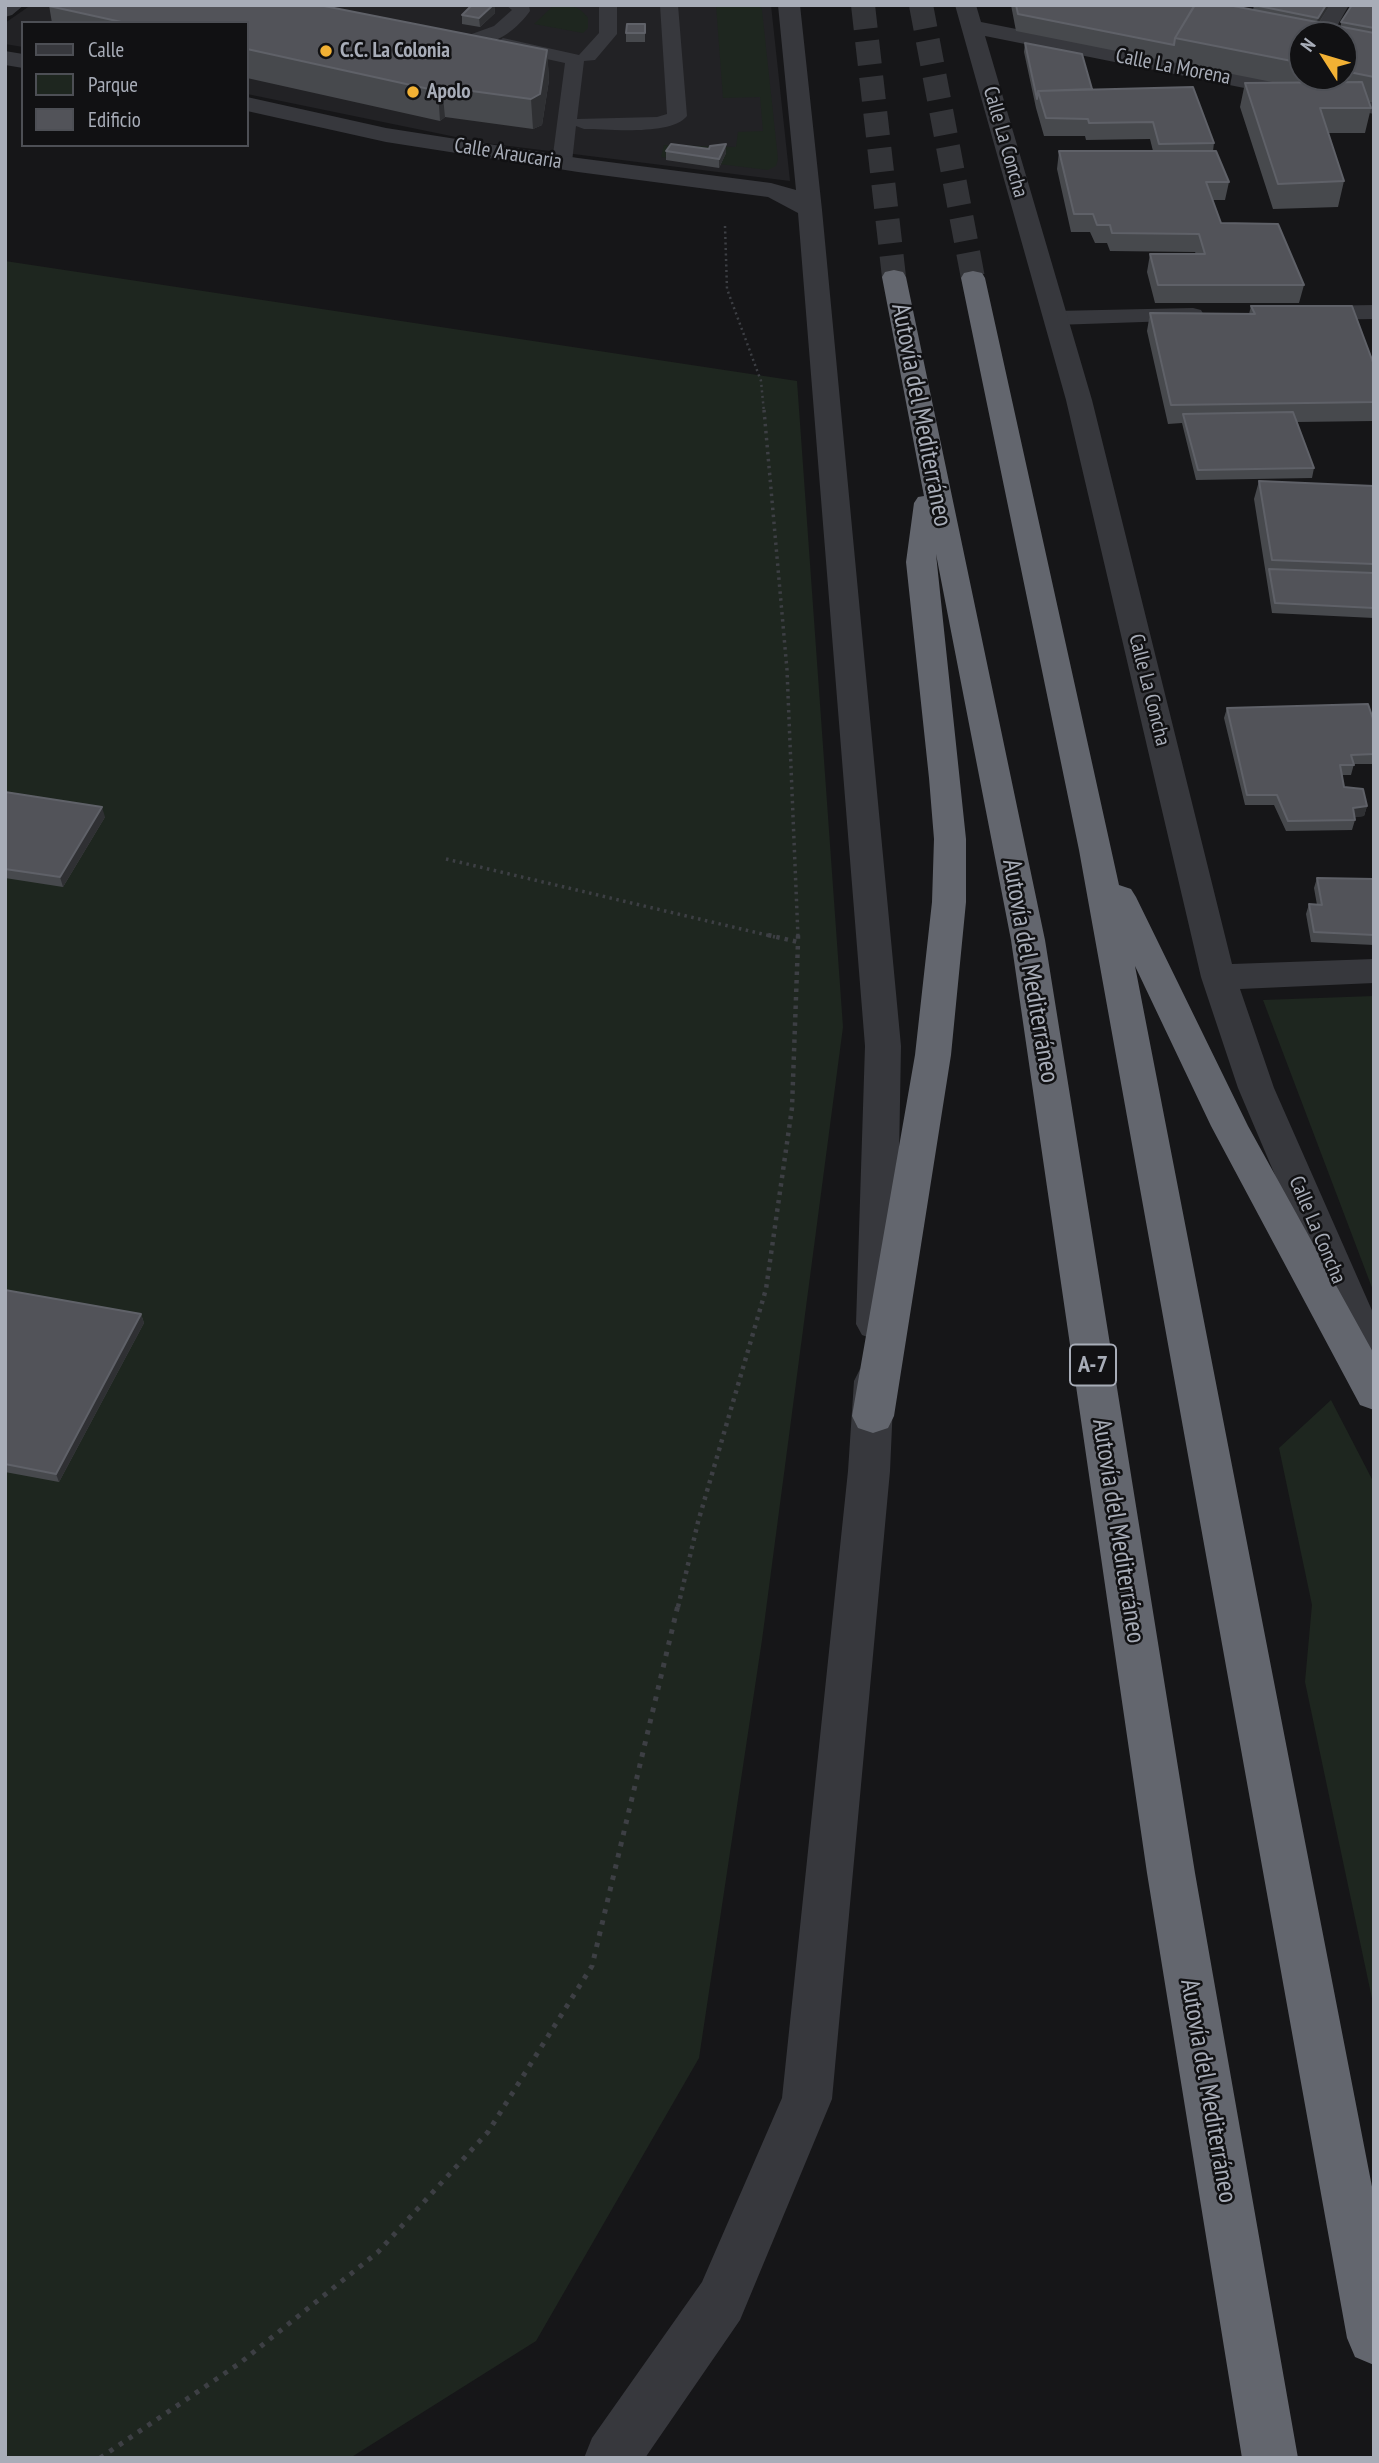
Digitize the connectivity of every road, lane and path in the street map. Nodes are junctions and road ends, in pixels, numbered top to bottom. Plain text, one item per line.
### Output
1 (14, 5) edge
2 (515, 5) edge
3 (608, 5) edge
4 (669, 5) edge
5 (789, 5) edge
6 (1339, 5) edge
7 (5, 11) edge
8 (969, 16) edge
9 (1329, 21) edge
10 (498, 33) junction
11 (588, 55) junction
12 (248, 104) edge
13 (1374, 107) edge
14 (584, 123) junction
15 (570, 164) junction
16 (806, 169) junction
17 (771, 190) junction
18 (810, 211) junction
19 (725, 214) dead end
20 (894, 276) tunnel mouth
21 (973, 278) tunnel mouth
22 (1374, 312) edge
23 (1291, 313) edge
24 (1208, 315) edge
25 (1055, 318) junction
26 (932, 473) junction
27 (1096, 850) junction
28 (446, 859) dead end
29 (797, 942) junction
30 (1374, 971) edge
31 (1219, 977) junction
32 (1374, 1361) edge
33 (1374, 1393) edge
34 (873, 1416) junction
35 (1374, 2338) edge
36 (100, 2458) edge
37 (611, 2458) edge
38 (1270, 2458) edge

1 - 7 street
2 - 10 lane
3 - 11 lane
4 - 14 lane
5 - 16 street
6 - 9 street
8 - 13 street, Calle La Morena
8 - 25 street, Calle La Concha
10 - 11 lane
10 - 15 lane
11 - 14 lane
12 - 15 street, Calle Araucaria
14 - 15 lane
15 - 17 street, Calle Araucaria
16 - 17 street
16 - 18 street
17 - 18 street, Calle Araucaria
18 - 34 street
19 - 29 path
20 - 26 highway, Autovía del Mediterráneo / A-7
21 - 27 highway
22 - 23 lane
24 - 25 lane
25 - 31 street, Calle La Concha
26 - 34 highway
26 - 38 highway, Autovía del Mediterráneo / A-7
27 - 33 highway
27 - 35 highway
28 - 29 path
29 - 36 path
30 - 31 street
31 - 32 street, Calle La Concha
34 - 37 street

